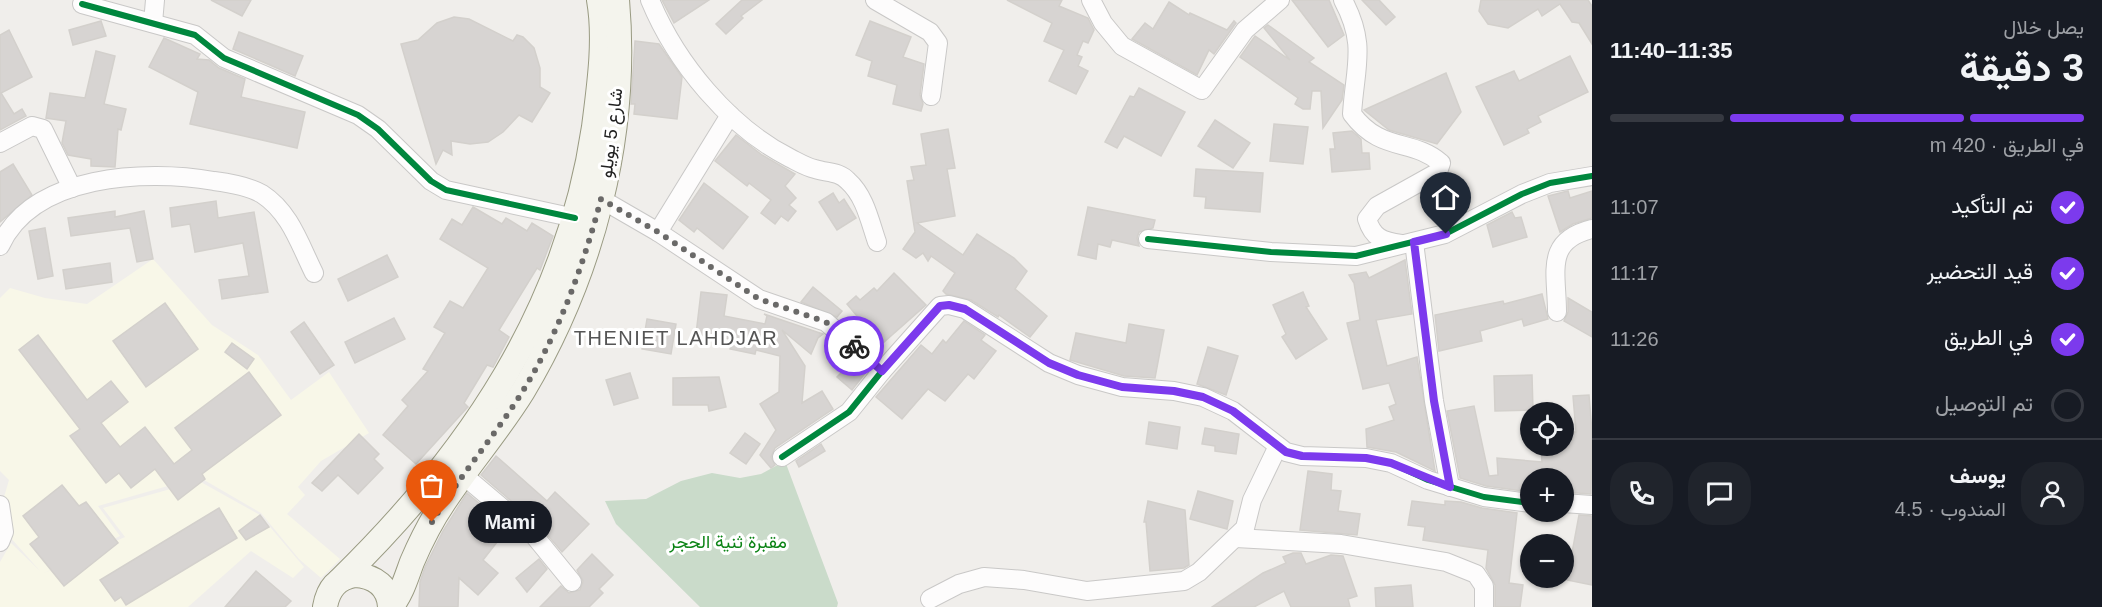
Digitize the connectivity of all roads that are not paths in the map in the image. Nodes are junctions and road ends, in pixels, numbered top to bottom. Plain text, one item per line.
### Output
1 (155, 0) edge
2 (599, 0) edge
3 (617, 0) edge
4 (650, 0) edge
5 (874, 0) edge
6 (1091, 0) edge
7 (1280, 0) edge
8 (1343, 0) edge
9 (82, 4) dead end
10 (153, 23) junction
11 (931, 96) dead end
12 (730, 115) junction
13 (0, 143) edge
14 (1592, 176) edge
15 (72, 188) junction
16 (601, 199) junction
17 (575, 218) junction
18 (1592, 229) edge
19 (658, 232) junction
20 (1148, 239) dead end
21 (877, 242) dead end
22 (1410, 243) junction
23 (0, 246) edge
24 (314, 273) dead end
25 (1557, 312) dead end
26 (882, 371) junction
27 (1278, 446) junction
28 (782, 457) dead end
29 (463, 475) junction
30 (1450, 487) junction
31 (1520, 502) edge
32 (1574, 504) edge
33 (0, 505) edge
34 (1592, 505) edge
35 (1236, 538) junction
36 (0, 542) edge
37 (340, 580) junction
38 (572, 582) dead end
39 (930, 599) dead end
40 (324, 604) edge
41 (391, 607) edge
42 (1484, 607) edge

1 - 10 street
2 - 17 main road
3 - 16 main road, شارع 5 يويلو
4 - 12 street
5 - 11 street
6 - 7 street
8 - 22 street
9 - 10 street
10 - 17 street
12 - 19 street
12 - 21 street
13 - 15 street
14 - 22 street
15 - 23 street
15 - 24 street
16 - 19 street
16 - 29 main road, شارع 5 يويلو
17 - 37 main road
18 - 25 street
19 - 26 street
20 - 22 street
22 - 30 street
26 - 27 street
26 - 28 street
27 - 30 street
27 - 35 street
29 - 38 street
29 - 41 main road, شارع 5 يويلو
30 - 31 street
32 - 34 street
33 - 36 street
35 - 39 street
35 - 42 street
37 - 40 main road
37 - 41 main road

